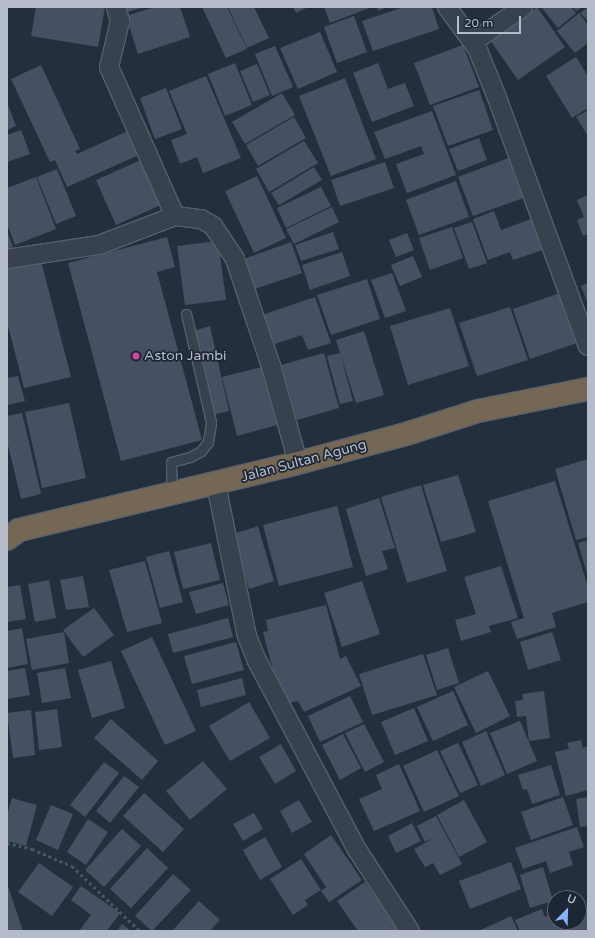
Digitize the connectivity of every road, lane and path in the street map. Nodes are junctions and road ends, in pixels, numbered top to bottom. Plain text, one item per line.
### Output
1 (116, 7) edge
2 (447, 7) edge
3 (523, 7) edge
4 (473, 42) junction
5 (175, 216) junction
6 (7, 259) edge
7 (186, 314) dead end
8 (588, 346) edge
9 (588, 389) edge
10 (298, 463) junction
11 (216, 484) junction
12 (172, 494) junction
13 (11, 532) edge
14 (7, 843) edge
15 (140, 931) edge
16 (410, 931) edge

1 - 5 street
2 - 4 street
3 - 4 street
4 - 8 street
5 - 6 street
5 - 10 street
7 - 12 lane
9 - 10 highway, Jalan Sultan Agung
10 - 11 highway, Jalan Sultan Agung
11 - 12 highway, Jalan Sultan Agung
11 - 16 street
12 - 13 highway, Jalan Sultan Agung
14 - 15 path

